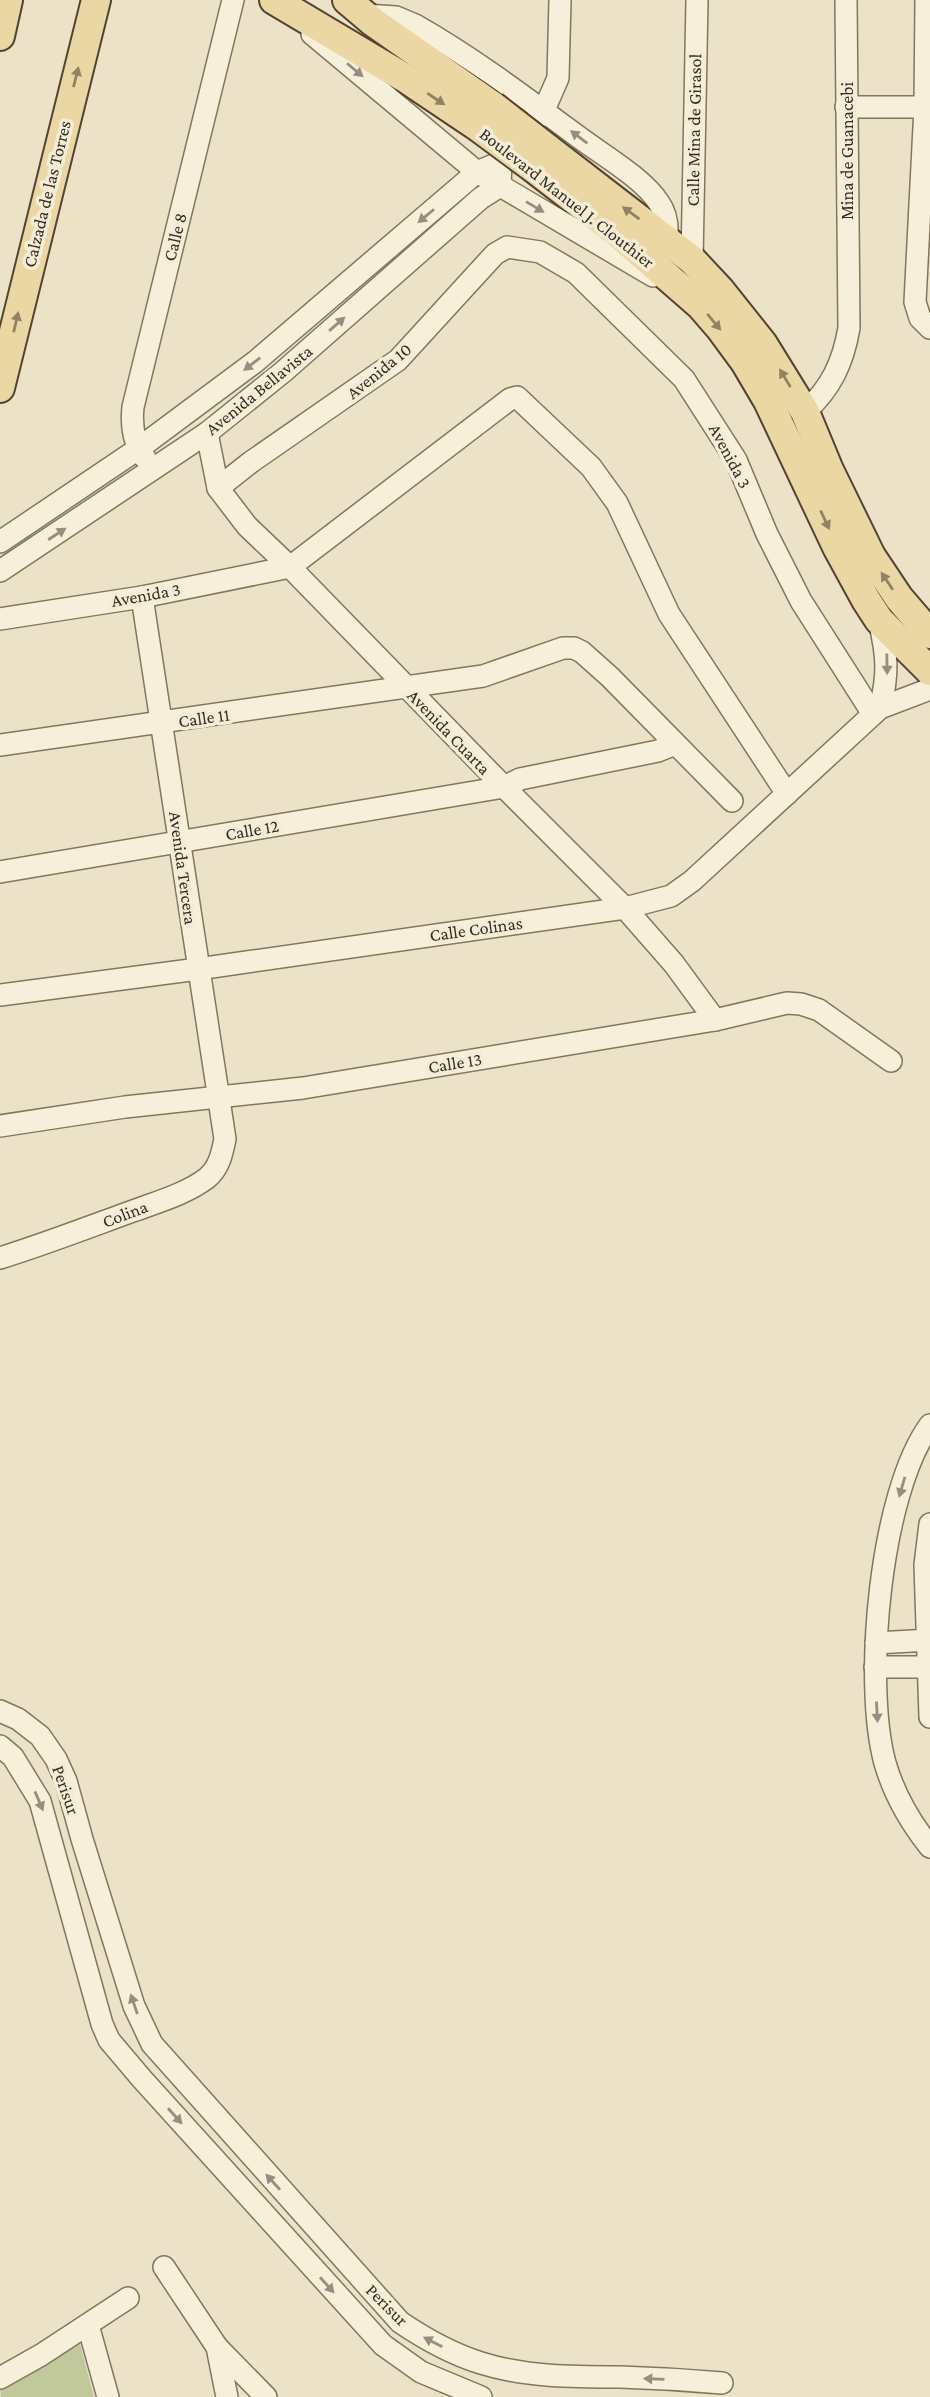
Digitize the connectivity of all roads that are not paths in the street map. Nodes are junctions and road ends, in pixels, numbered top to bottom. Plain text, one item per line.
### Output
1 (8, 0) edge
2 (96, 0) edge
3 (233, 0) edge
4 (560, 0) edge
5 (697, 0) edge
6 (846, 0) edge
7 (926, 0) edge
8 (280, 4) edge
9 (356, 8) edge
10 (409, 11) edge
11 (0, 36) edge
12 (846, 107) junction
13 (925, 107) junction
14 (544, 110) junction
15 (485, 117) junction
16 (540, 158) junction
17 (501, 162) junction
18 (477, 172) junction
19 (500, 186) junction
20 (667, 239) junction
21 (527, 249) joint
22 (692, 260) junction
23 (691, 299) junction
24 (930, 328) edge
25 (0, 388) edge
26 (805, 412) junction
27 (207, 433) junction
28 (138, 449) junction
29 (154, 470) junction
30 (218, 488) junction
31 (0, 542) edge
32 (290, 567) junction
33 (0, 571) edge
34 (142, 597) junction
35 (0, 619) edge
36 (879, 620) junction
37 (930, 634) edge
38 (930, 671) edge
39 (407, 689) junction
40 (930, 689) edge
41 (877, 711) junction
42 (162, 724) junction
43 (676, 744) junction
44 (0, 746) edge
45 (504, 787) junction
46 (788, 794) junction
47 (732, 801) dead end
48 (180, 842) junction
49 (0, 873) edge
50 (625, 908) junction
51 (198, 969) junction
52 (0, 995) edge
53 (715, 1020) junction
54 (891, 1061) dead end
55 (218, 1098) junction
56 (0, 1126) edge
57 (225, 1139) joint
58 (0, 1258) edge
59 (930, 1425) edge
60 (930, 1524) edge
61 (928, 1640) edge
62 (876, 1643) junction
63 (875, 1667) junction
64 (928, 1667) edge
65 (0, 1711) edge
66 (930, 1717) edge
67 (0, 1746) edge
68 (930, 1847) edge
69 (98, 1893) junction
70 (69, 1904) junction
71 (164, 2059) junction
72 (142, 2079) junction
73 (164, 2267) dead end
74 (128, 2298) dead end
75 (88, 2325) junction
76 (218, 2347) junction
77 (0, 2378) edge
78 (722, 2383) dead end
79 (699, 2389) edge
80 (108, 2397) edge
81 (227, 2397) edge
82 (266, 2397) edge
83 (479, 2397) edge

1 - 11 main road
25 -> 2 main road, Calzada de las Torres
3 - 28 street, Calle 8
4 - 14 street
5 - 22 street, Calle Mina de Girasol
6 - 12 street, Mina de Guanacebi
7 - 13 street
8 -> 15 main road, Boulevard Manuel J. Clouthier
8 -> 18 street
9 - 10 street
9 - 15 main road, Boulevard Manuel J. Clouthier
10 - 14 street
12 - 13 street
12 - 26 street, Mina de Guanacebi
13 - 24 street
14 - 17 street
20 -> 14 street
15 - 16 main road, Boulevard Manuel J. Clouthier, bridge
20 -> 16 main road, Boulevard Manuel J. Clouthier
16 - 23 main road, Boulevard Manuel J. Clouthier
17 - 18 street, Avenida Bellavista
17 - 19 street
18 - 19 street
18 -> 28 street, Avenida Bellavista
19 -> 23 street
27 -> 19 street, Avenida Bellavista
20 - 22 main road, Boulevard Manuel J. Clouthier
21 - 30 street, Avenida 10
21 - 41 street, Avenida 3
26 -> 22 main road, Boulevard Manuel J. Clouthier
23 -> 36 main road, Boulevard Manuel J. Clouthier
37 -> 26 main road, Boulevard Manuel J. Clouthier
27 - 29 street, Avenida Bellavista
27 - 30 street, Avenida Cuarta
28 - 29 street, Calle 8
28 - 31 street, Avenida Bellavista
33 -> 29 street, Avenida Bellavista
30 - 32 street, Avenida Cuarta
32 - 34 street, Avenida 3
32 - 39 street, Avenida Cuarta
32 - 46 street
34 - 35 street, Avenida 3
34 - 42 street, Avenida Tercera
36 - 38 main road, Boulevard Manuel J. Clouthier
36 -> 41 street
39 - 42 street, Calle 11
39 - 43 street, Calle 11
39 - 45 street, Avenida Cuarta
40 - 41 street, Calle Colinas
41 - 46 street, Calle Colinas
42 - 44 street, Calle 11
42 - 48 street, Avenida Tercera
43 - 45 street, Calle 12
43 - 47 street
45 - 48 street, Calle 12
45 - 50 street, Avenida Cuarta
46 - 50 street, Calle Colinas
48 - 49 street, Calle 12
48 - 51 street, Avenida Tercera
50 - 51 street, Calle Colinas
50 - 53 street, Avenida Cuarta
51 - 52 street, Calle Colinas
51 - 55 street, Avenida Tercera
53 - 54 street, Calle 13
53 - 55 street, Calle 13
55 - 56 street, Calle 13
55 - 57 street, Avenida Tercera
57 - 58 street, Colina
59 -> 62 street
60 - 61 street
61 - 62 street
61 - 64 street
62 - 63 street
63 - 64 street
63 -> 68 street
64 - 66 street
65 - 69 street, Perisur
67 -> 70 street, Perisur
69 - 70 street
71 -> 69 street, Perisur
70 - 72 street, Perisur
71 - 72 street
79 -> 71 street, Perisur
72 -> 83 street, Perisur
73 - 76 street
74 - 75 street
75 - 77 street
75 - 80 street
76 - 81 street
76 - 82 street
78 - 79 street, Perisur

